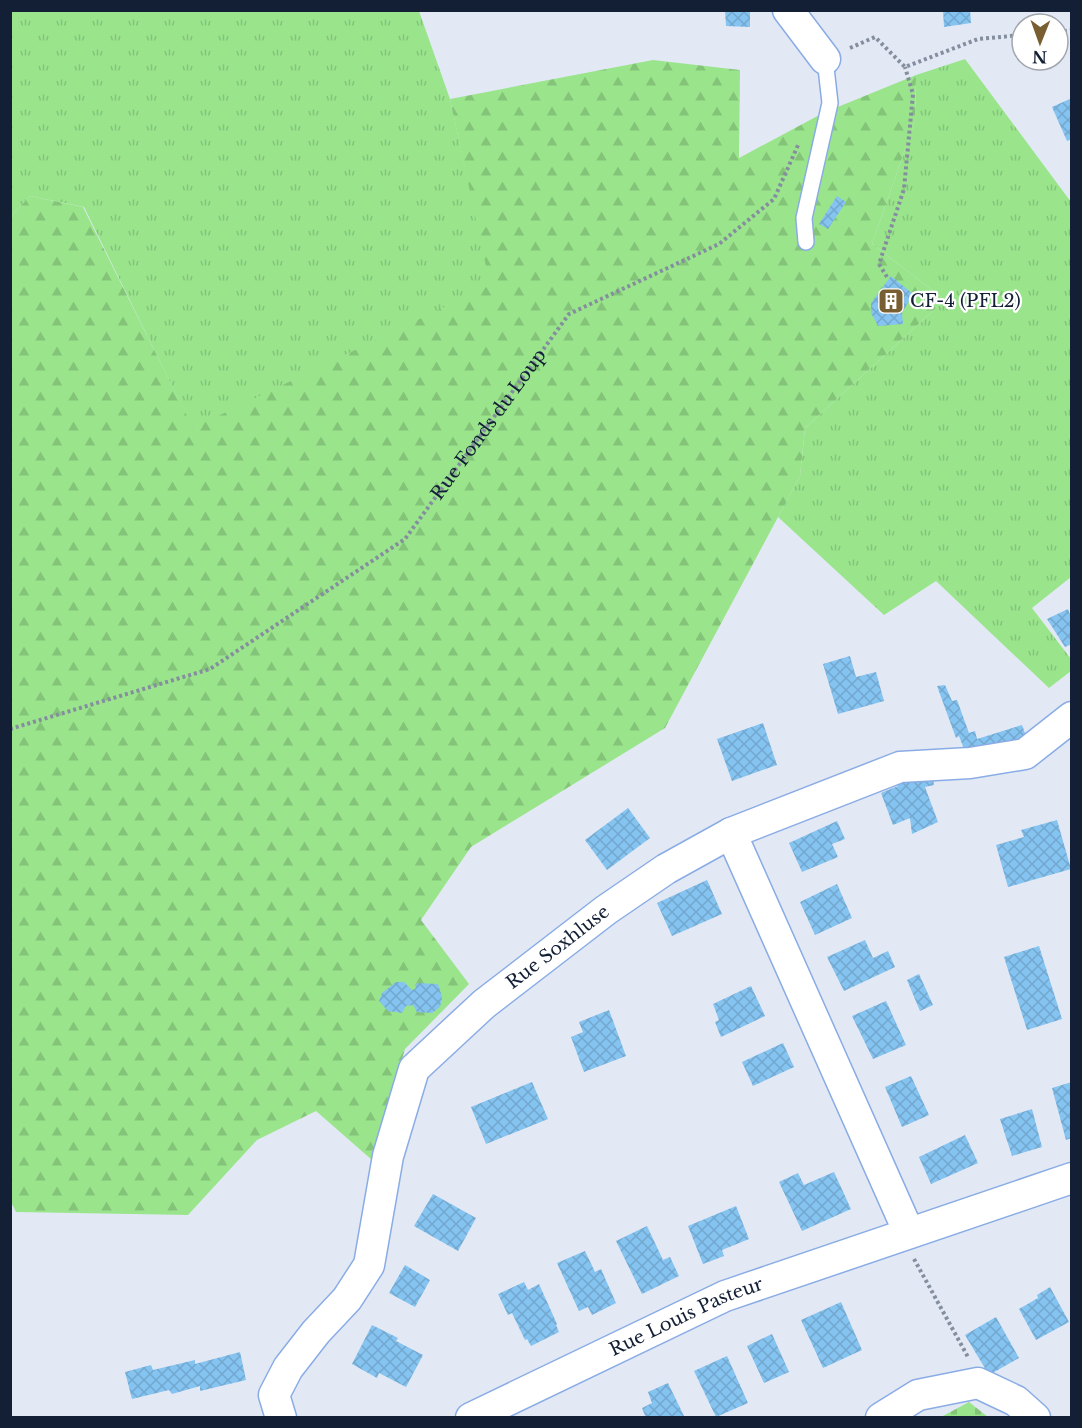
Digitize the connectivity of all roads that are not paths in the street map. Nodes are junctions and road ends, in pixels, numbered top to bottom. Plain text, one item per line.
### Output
1 (788, 10) edge
2 (825, 59) joint
3 (806, 242) dead end
4 (1071, 717) edge
5 (731, 833) junction
6 (1071, 1178) edge
7 (905, 1234) junction
8 (281, 1418) edge
9 (471, 1418) edge
10 (881, 1418) edge
11 (1035, 1418) edge

1 - 2 street
2 - 3 lane
4 - 5 street, Rue Soxhluse
5 - 7 street
5 - 8 street, Rue Soxhluse
6 - 7 street, Rue Louis Pasteur
7 - 9 street, Rue Louis Pasteur
10 - 11 street

